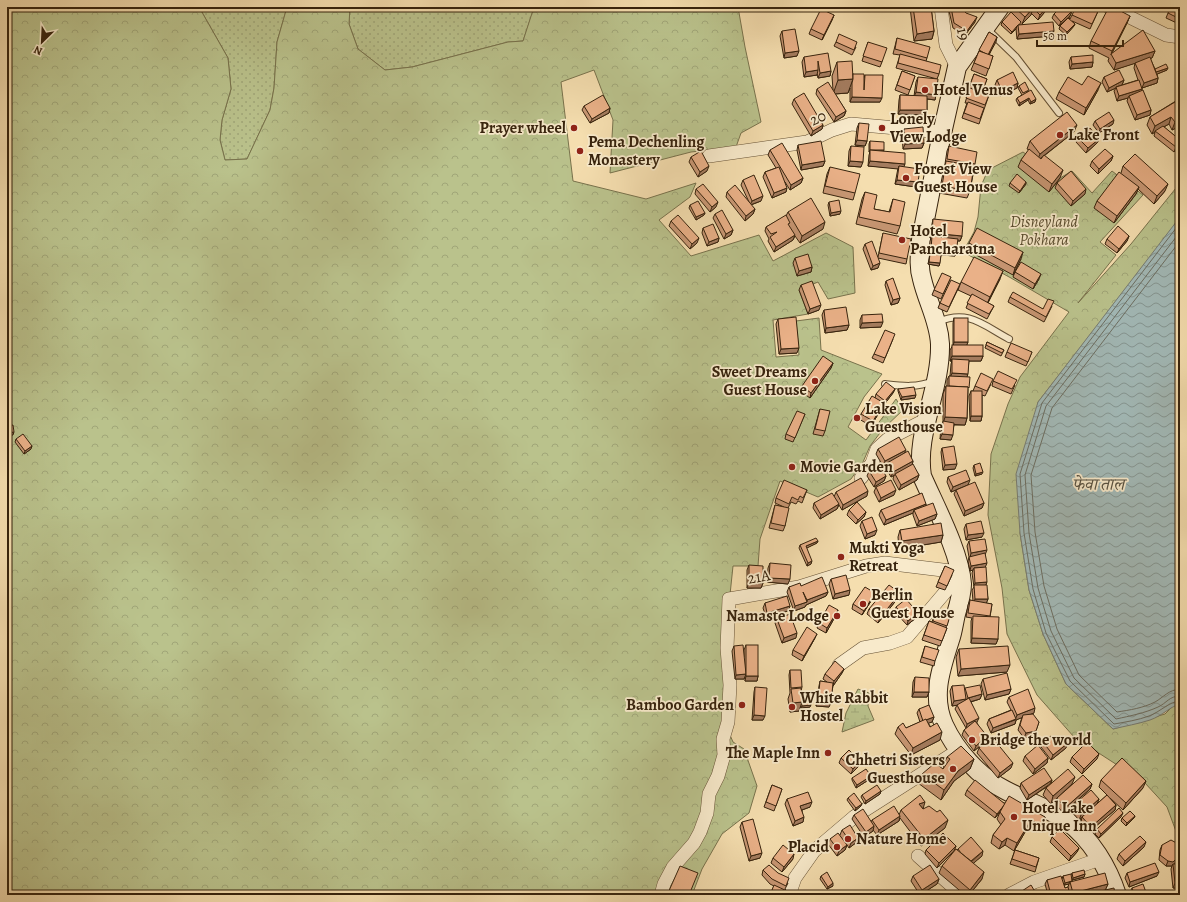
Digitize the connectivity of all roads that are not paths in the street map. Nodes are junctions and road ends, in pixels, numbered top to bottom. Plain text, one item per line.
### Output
1 (941, 7) edge
2 (1000, 7) edge
3 (1109, 7) edge
4 (985, 26) junction
5 (1180, 37) edge
6 (957, 67) junction
7 (1059, 113) dead end
8 (942, 132) junction
9 (709, 156) dead end
10 (937, 323) junction
11 (1009, 339) dead end
12 (938, 378) junction
13 (885, 384) edge
14 (928, 418) junction
15 (861, 478) edge
16 (960, 575) junction
17 (839, 665) edge
18 (959, 750) junction
19 (918, 856) dead end
20 (1100, 859) junction
21 (661, 895) edge
22 (789, 895) edge
23 (962, 895) edge
24 (1009, 895) edge
25 (1117, 895) edge

1 - 6 street, 19
2 - 4 main road
3 - 5 street
4 - 6 main road
4 - 7 lane
6 - 8 main road
8 - 9 street, 20 / 20
8 - 10 main road
10 - 11 lane
10 - 12 main road
12 - 13 lane
12 - 14 main road
14 - 15 street
14 - 16 main road
16 - 17 street
16 - 18 main road
16 - 21 street, 21A / 21A
18 - 20 main road
18 - 22 street
19 - 23 street
20 - 24 street
20 - 25 main road

